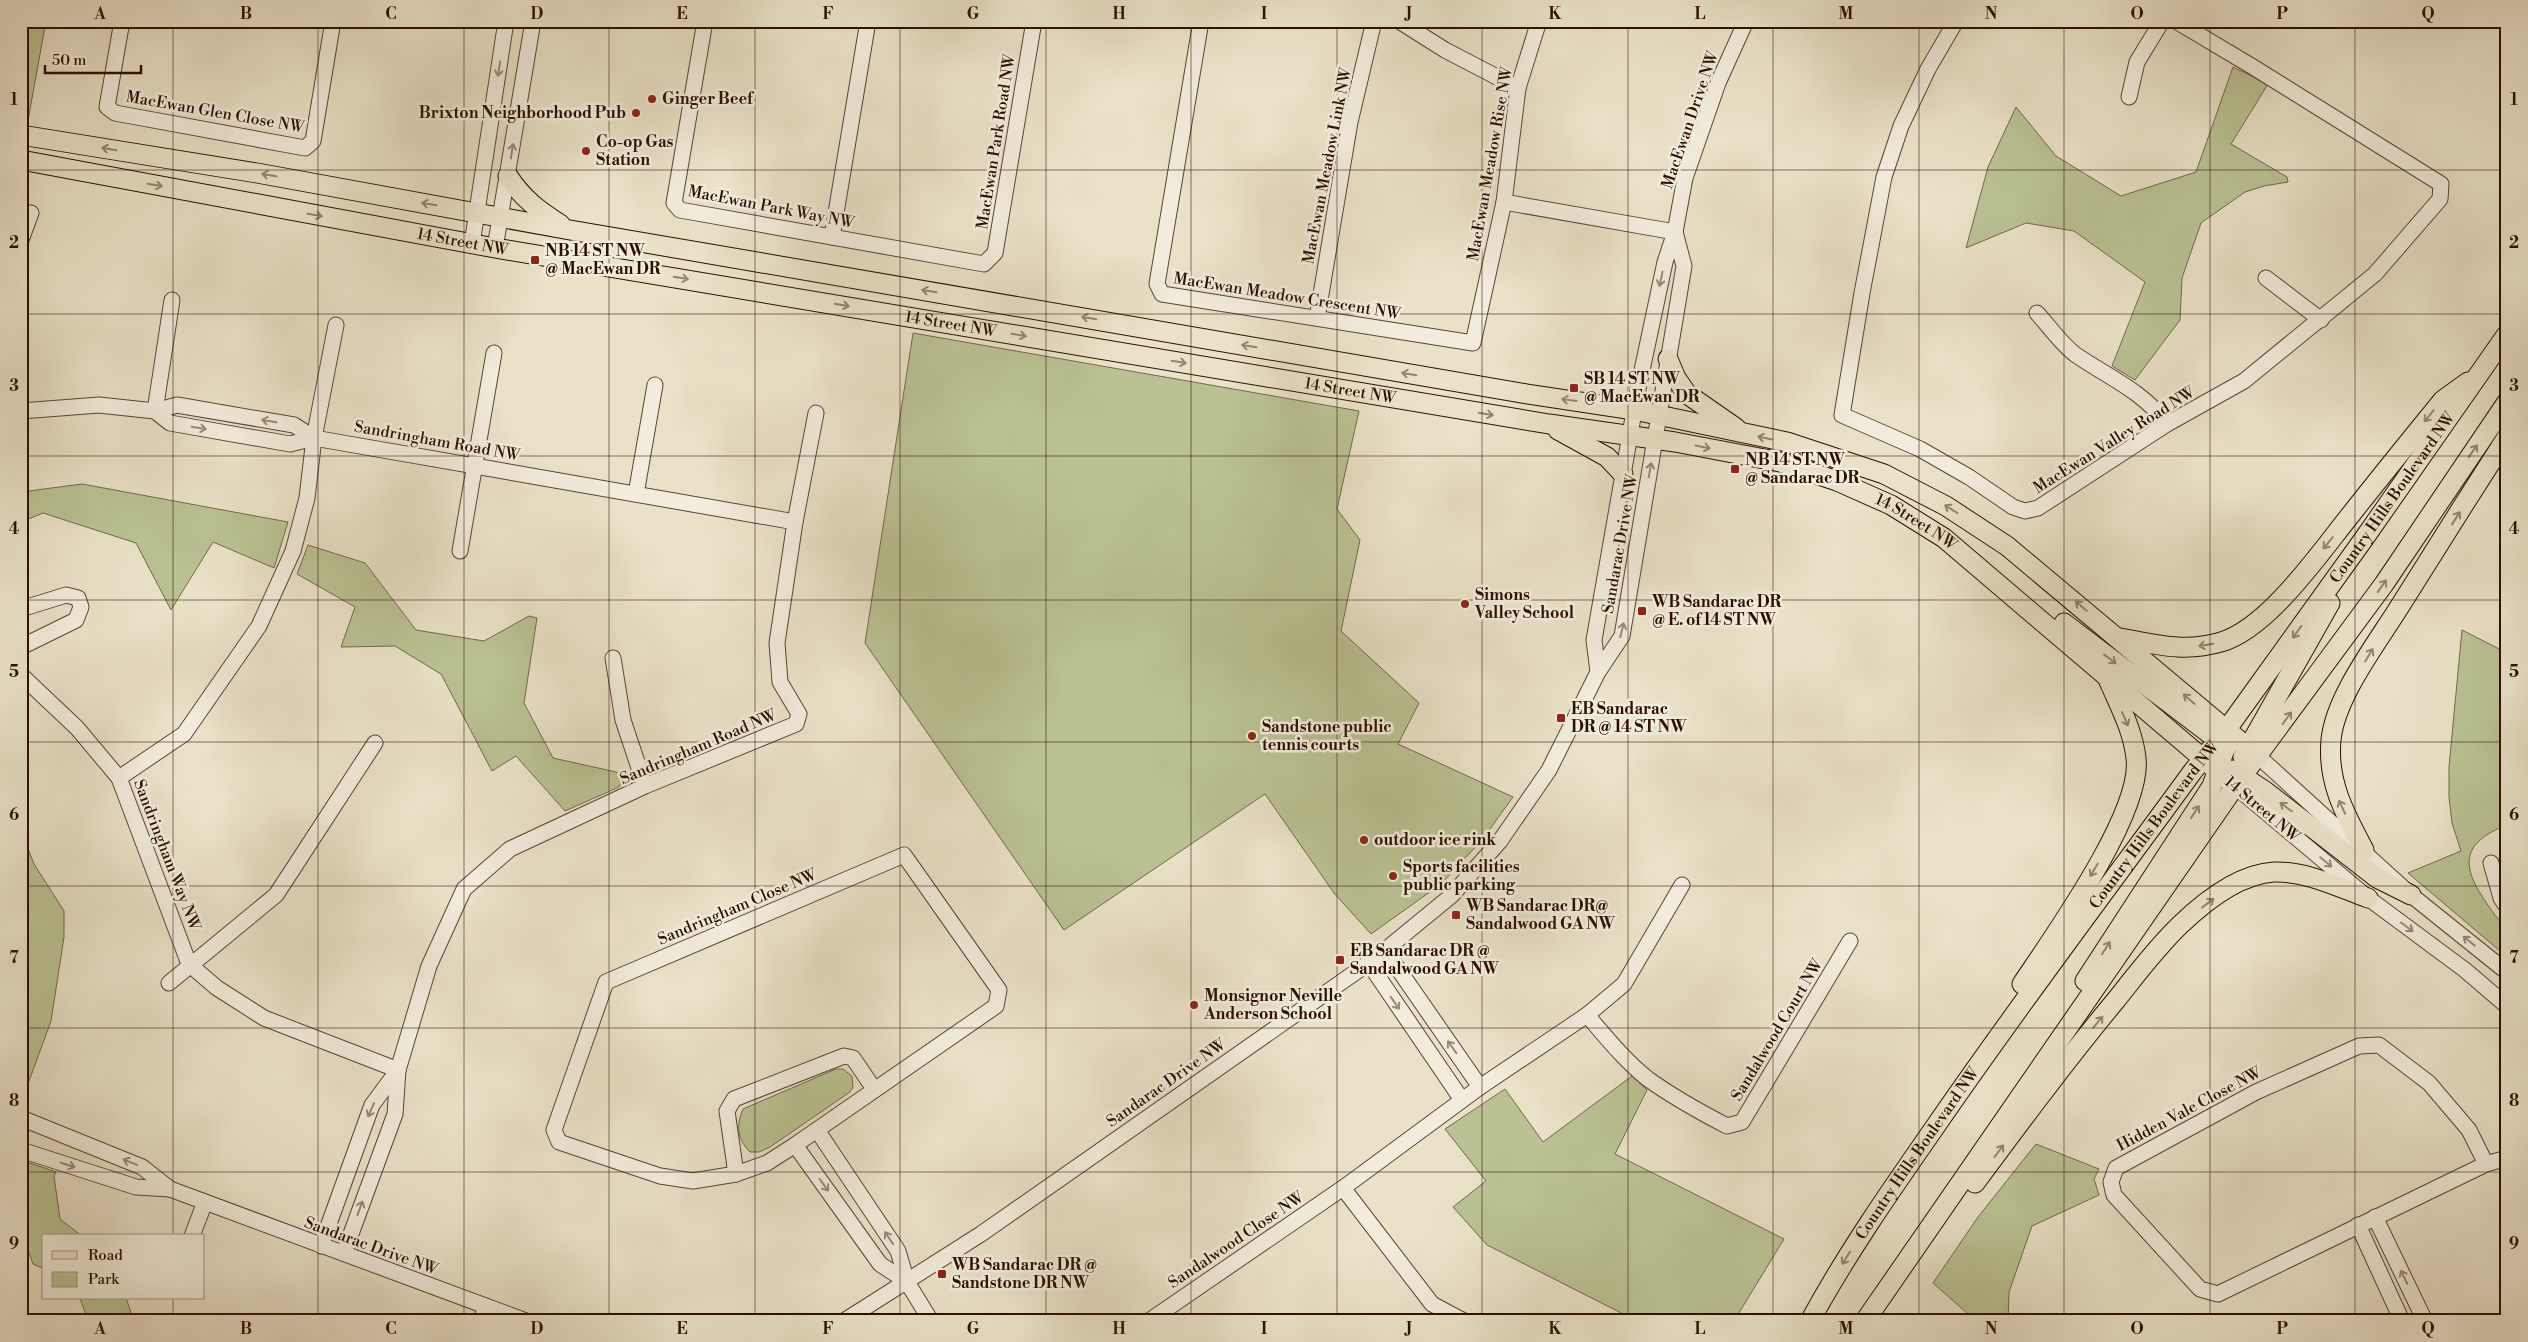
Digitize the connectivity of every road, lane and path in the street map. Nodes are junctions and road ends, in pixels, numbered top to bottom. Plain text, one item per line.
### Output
1 (122, 21) edge
2 (333, 21) edge
3 (506, 21) edge
4 (533, 21) edge
5 (705, 21) edge
6 (868, 21) edge
7 (1034, 21) edge
8 (1201, 21) edge
9 (1374, 21) edge
10 (1399, 21) edge
11 (1539, 21) edge
12 (1746, 21) edge
13 (1956, 21) edge
14 (2162, 21) edge
15 (2176, 21) edge
16 (1518, 88) junction
17 (2129, 97) dead end
18 (21, 135) edge
19 (21, 160) edge
20 (508, 176) junction
21 (1504, 202) junction
22 (31, 212) dead end
23 (477, 213) junction
24 (500, 216) junction
25 (570, 230) junction
26 (1675, 232) junction
27 (832, 237) junction
28 (21, 240) edge
29 (472, 244) junction
30 (495, 248) junction
31 (984, 264) joint
32 (2266, 278) dead end
33 (172, 300) dead end
34 (2037, 313) dead end
35 (1317, 318) junction
36 (2321, 320) junction
37 (336, 325) dead end
38 (2507, 334) edge
39 (1473, 344) joint
40 (494, 353) dead end
41 (1668, 359) junction
42 (2480, 374) junction
43 (656, 385) dead end
44 (2507, 402) edge
45 (1634, 410) junction
46 (21, 411) edge
47 (155, 411) junction
48 (816, 413) dead end
49 (1660, 414) junction
50 (1548, 424) junction
51 (2166, 424) junction
52 (1744, 433) junction
53 (1630, 436) junction
54 (2507, 437) edge
55 (314, 438) junction
56 (1655, 440) junction
57 (476, 465) junction
58 (1623, 474) junction
59 (636, 494) junction
60 (795, 522) junction
61 (1944, 538) junction
62 (2363, 540) junction
63 (460, 551) dead end
64 (21, 609) edge
65 (2118, 638) junction
66 (21, 647) edge
67 (613, 658) dead end
68 (1598, 672) junction
69 (2105, 674) junction
70 (21, 675) edge
71 (375, 743) dead end
72 (2231, 759) junction
73 (119, 778) junction
74 (645, 786) junction
75 (2364, 850) junction
76 (2491, 863) dead end
77 (1682, 885) dead end
78 (2411, 895) junction
79 (2368, 898) junction
80 (2507, 907) edge
81 (1850, 941) dead end
82 (1385, 950) junction
83 (1368, 962) junction
84 (189, 964) junction
85 (2507, 972) edge
86 (168, 983) dead end
87 (2507, 1006) edge
88 (1587, 1015) junction
89 (398, 1070) junction
90 (1972, 1074) junction
91 (1480, 1087) junction
92 (874, 1089) junction
93 (1462, 1100) junction
94 (21, 1118) edge
95 (817, 1130) junction
96 (795, 1145) junction
97 (21, 1150) edge
98 (2507, 1158) edge
99 (2486, 1164) junction
100 (736, 1174) junction
101 (1343, 1188) junction
102 (170, 1189) junction
103 (205, 1202) junction
104 (2375, 1217) junction
105 (2358, 1225) junction
106 (193, 1234) edge
107 (321, 1246) junction
108 (344, 1253) junction
109 (906, 1282) junction
110 (483, 1314) edge
111 (1868, 1316) edge
112 (526, 1321) edge
113 (844, 1321) edge
114 (931, 1321) edge
115 (1149, 1321) edge
116 (1464, 1321) edge
117 (1810, 1321) edge
118 (2402, 1321) edge
119 (2425, 1321) edge

1 - 2 street, MacEwan Glen Close NW
3 -> 23 street
20 -> 4 street
5 - 27 street, MacEwan Park Way NW
6 - 27 street
7 - 31 street, MacEwan Park Road NW
8 - 35 street, MacEwan Meadow Crescent NW
9 - 35 street, MacEwan Meadow Link NW
10 - 16 street
11 - 16 street, MacEwan Meadow Rise NW
12 - 26 street, MacEwan Drive NW
13 - 51 street, MacEwan Valley Road NW
14 - 17 street
15 - 36 street, MacEwan Valley Road NW
16 - 21 street, MacEwan Meadow Rise NW
23 -> 18 main road, 14 Street NW
19 -> 29 main road, 14 Street NW
20 - 24 street
20 - 25 main road
21 - 26 street
21 - 39 street, MacEwan Meadow Rise NW
22 - 28 street
23 - 24 main road, 14 Street NW
23 - 29 street
24 - 25 main road, 14 Street NW
24 - 30 street
45 -> 25 main road, 14 Street NW
26 - 41 street, MacEwan Drive NW
26 -> 45 street, MacEwan Drive NW
27 - 31 street, MacEwan Park Way NW
29 - 30 main road, 14 Street NW
30 -> 50 main road, 14 Street NW
32 - 36 street
33 - 47 street
34 - 51 street
35 - 39 street, MacEwan Meadow Crescent NW
36 - 51 street, MacEwan Valley Road NW
37 - 55 street, Sandringham Way NW
38 - 42 main road, Country Hills Boulevard NW
40 - 57 street
41 - 49 street, MacEwan Drive NW
41 - 52 main road
42 - 62 main road, Country Hills Boulevard NW
42 -> 65 main road
43 - 59 street
72 -> 44 main road, Country Hills Boulevard NW
45 - 49 main road, 14 Street NW
45 - 53 street, Sandarac Drive NW
46 - 47 street, Sandringham Road NW
47 - 55 street, Sandringham Road NW
48 - 60 street
49 - 52 main road, 14 Street NW
49 - 56 street, Sandarac Drive NW
50 - 53 main road, 14 Street NW
50 - 58 main road
65 -> 52 main road, 14 Street NW
53 - 56 main road, 14 Street NW
53 - 58 street, Sandarac Drive NW
75 -> 54 main road
55 - 57 street, Sandringham Road NW
55 - 73 street, Sandringham Way NW
56 -> 61 main road, 14 Street NW
68 -> 56 street, Sandarac Drive NW
57 - 59 street, Sandringham Road NW
57 - 63 street
58 - 68 street, Sandarac Drive NW
59 - 60 street, Sandringham Road NW
60 - 74 street, Sandringham Road NW
61 - 69 main road, 14 Street NW
61 -> 72 main road
62 -> 72 main road, Country Hills Boulevard NW
62 - 72 main road
64 - 66 street
72 -> 65 main road, 14 Street NW
67 - 74 street
68 - 82 street, Sandarac Drive NW
69 - 72 main road, 14 Street NW
69 -> 90 main road
70 - 73 street
71 - 84 street
72 - 75 street, 14 Street NW
78 -> 72 main road
72 -> 79 street, 14 Street NW
72 - 90 main road, Country Hills Boulevard NW
111 -> 72 main road
73 - 84 street, Sandringham Way NW
74 - 89 street, Sandringham Road NW
75 - 78 street, 14 Street NW
76 - 80 street
77 - 88 street, Sandalwood Close NW
85 -> 78 street, 14 Street NW
79 -> 87 street, 14 Street NW
111 -> 79 main road
81 - 88 street, Sandalwood Court NW
82 - 83 street, Sandarac Drive NW
91 -> 82 street
83 -> 93 street
83 - 109 street, Sandarac Drive NW
84 - 86 street
84 - 89 street, Sandringham Way NW
88 - 91 street, Sandalwood Close NW
89 -> 107 street, Sandringham Road NW
108 -> 89 street, Sandringham Road NW
90 -> 117 main road, Country Hills Boulevard NW
91 - 93 street, Sandalwood Close NW
92 - 95 street, Sandringham Close NW
92 - 100 street
92 - 100 street, Sandringham Close NW
93 - 101 street, Sandalwood Close NW
102 -> 94 street, Sandarac Drive NW
95 - 96 street, Sandringham Close NW
109 -> 95 street
96 - 100 street, Sandringham Close NW
96 -> 109 street
97 -> 102 street, Sandarac Drive NW
98 - 99 street, Hidden Vale Close NW
99 - 104 street, Hidden Vale Close NW
99 - 105 street, Hidden Vale Close NW
101 - 115 street, Sandalwood Close NW
101 - 116 street
102 - 103 street, Sandarac Drive NW
103 - 106 street
103 - 107 street, Sandarac Drive NW
104 - 105 street, Hidden Vale Close NW
119 -> 104 street
105 - 118 street
107 - 108 street, Sandarac Drive NW
108 - 110 street, Sandarac Drive NW
109 - 113 street, Sandarac Drive NW
109 - 114 street
110 - 112 street, Sandarac Drive NW

